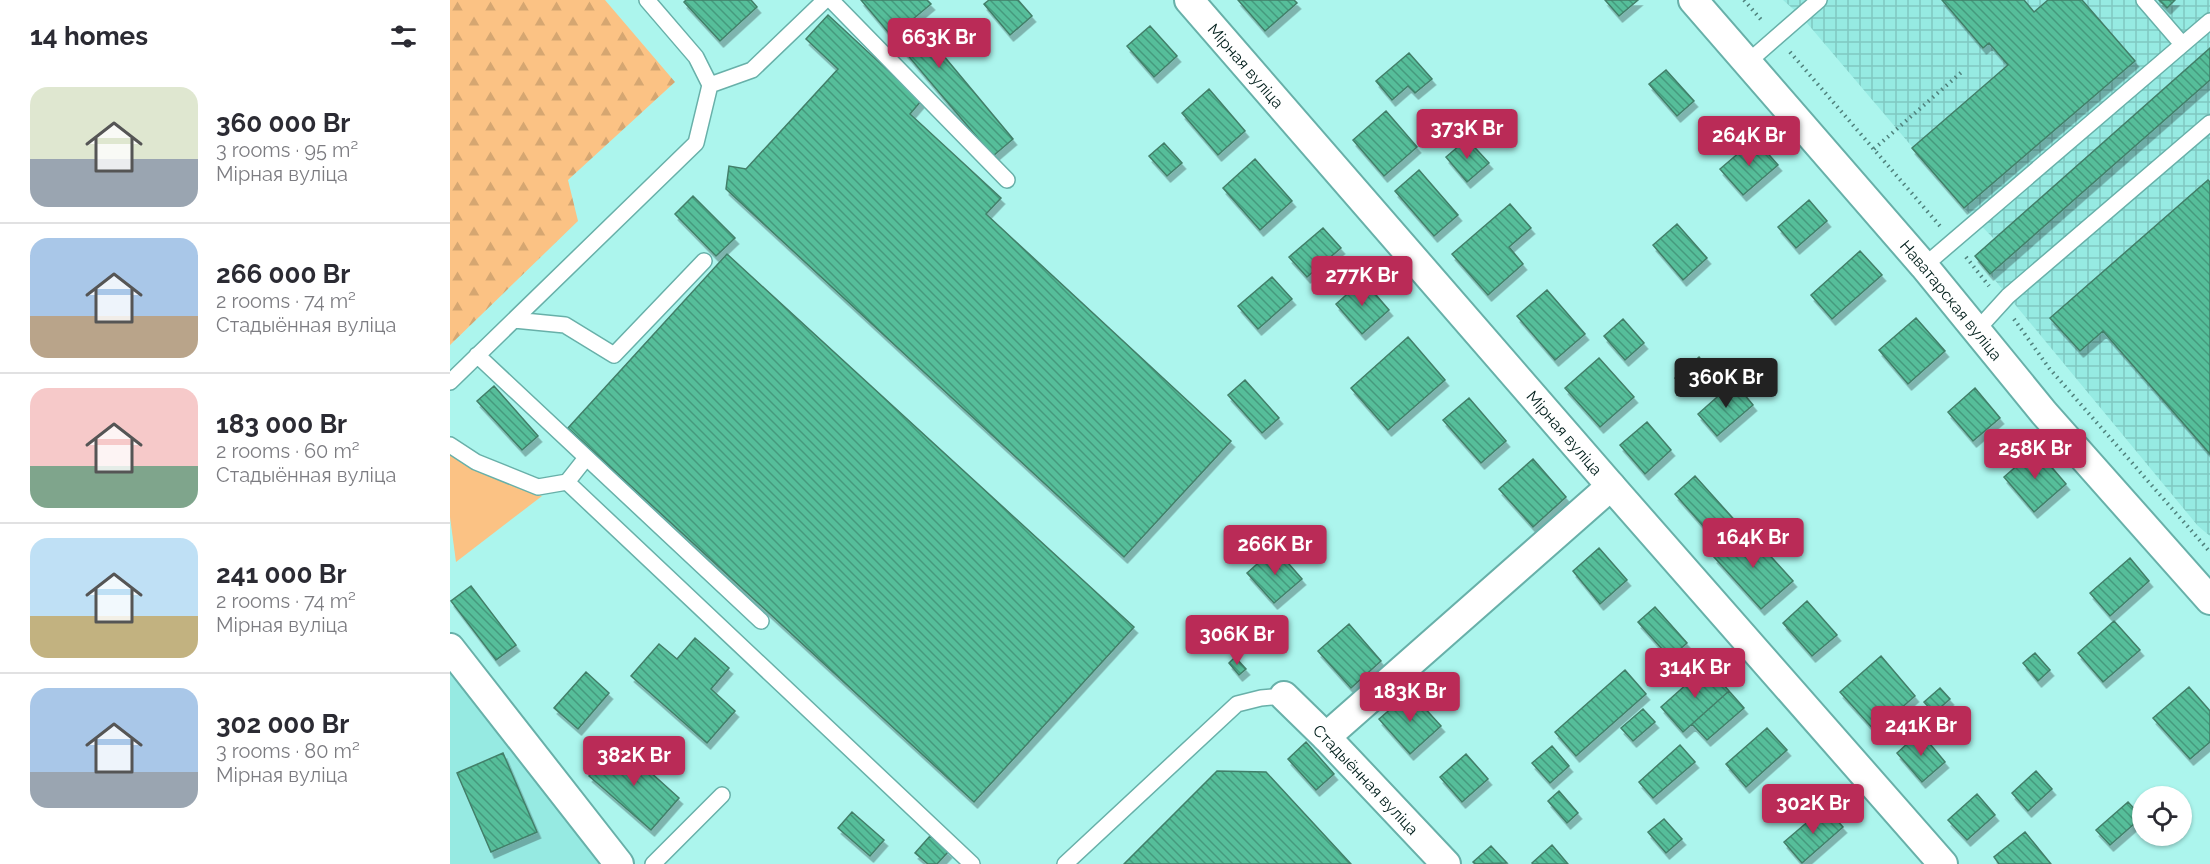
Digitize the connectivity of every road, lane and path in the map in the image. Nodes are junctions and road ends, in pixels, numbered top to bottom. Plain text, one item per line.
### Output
1 (647, 0) edge
2 (825, 0) edge
3 (831, 0) edge
4 (1189, 0) edge
5 (1693, 0) edge
6 (1744, 0) edge
7 (1819, 0) edge
8 (2144, 0) edge
9 (2210, 21) edge
10 (1776, 37) junction
11 (2182, 44) junction
12 (1748, 62) junction
13 (1964, 70) dead end
14 (710, 85) junction
15 (2210, 123) edge
16 (1874, 148) junction
17 (1007, 180) dead end
18 (1952, 240) junction
19 (704, 261) dead end
20 (1924, 266) junction
21 (2002, 303) junction
22 (514, 320) junction
23 (1977, 330) junction
24 (477, 355) junction
25 (450, 382) edge
26 (450, 445) edge
27 (586, 458) junction
28 (567, 483) junction
29 (1611, 486) junction
30 (2210, 552) edge
31 (2210, 600) edge
32 (761, 621) dead end
33 (450, 648) edge
34 (1284, 696) joint
35 (1326, 737) junction
36 (722, 795) dead end
37 (619, 864) edge
38 (653, 864) edge
39 (972, 864) edge
40 (1065, 864) edge
41 (1446, 864) edge
42 (1943, 864) edge

1 - 14 lane
2 - 14 lane
3 - 17 lane
4 - 29 street, Мірная вуліца
5 - 12 street, Наватарская вуліца
6 - 10 path
7 - 10 lane
8 - 11 lane
9 - 11 lane
10 - 12 lane
10 - 16 path
11 - 18 lane
12 - 20 street, Наватарская вуліца
13 - 16 path
14 - 22 lane
15 - 21 lane
16 - 18 path
18 - 20 lane
18 - 21 path
19 - 22 lane
20 - 23 street, Наватарская вуліца
21 - 23 lane
21 - 30 path
22 - 24 lane
23 - 31 street, Наватарская вуліца
24 - 25 lane
24 - 27 lane
26 - 28 lane
27 - 28 lane
27 - 32 lane
28 - 39 lane
29 - 35 street
29 - 42 street, Мірная вуліца
33 - 37 street
34 - 35 street, Стадыённая вуліца
34 - 40 lane
35 - 41 street, Стадыённая вуліца
36 - 38 lane

